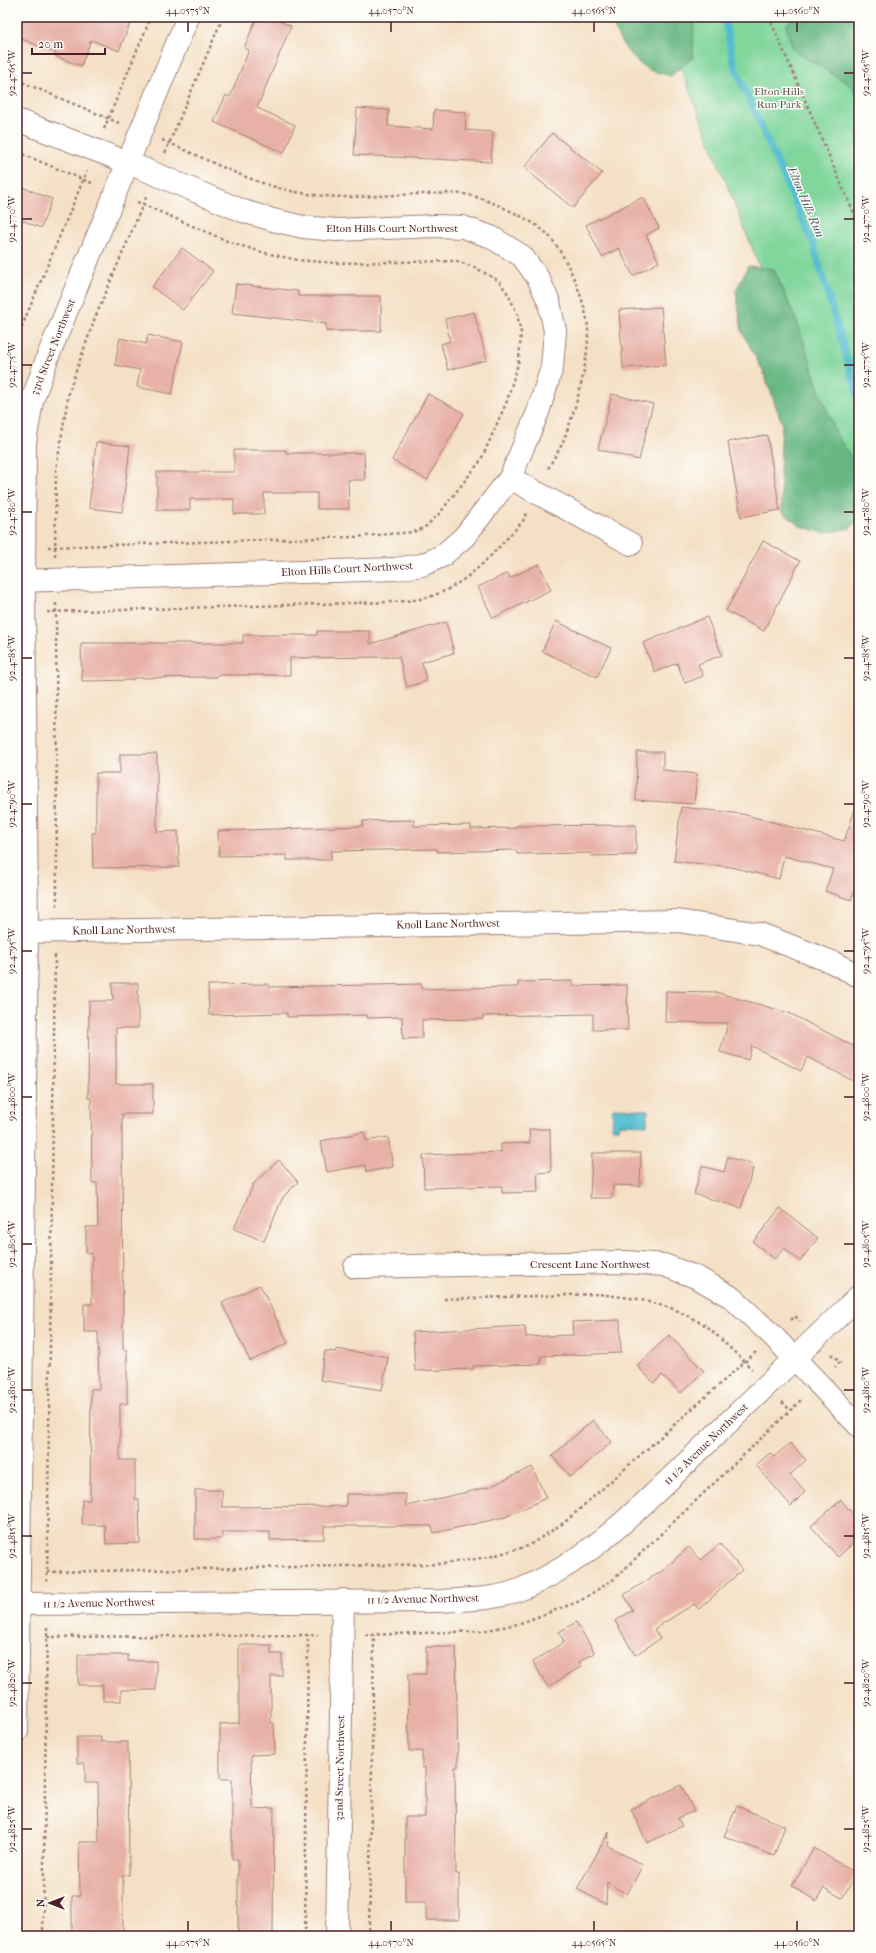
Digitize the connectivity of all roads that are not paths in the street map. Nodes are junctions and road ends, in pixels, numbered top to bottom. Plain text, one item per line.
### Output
1 (188, 17) edge
2 (17, 120) edge
3 (128, 163) junction
4 (510, 478) junction
5 (631, 544) dead end
6 (20, 581) edge
7 (22, 932) edge
8 (859, 976) edge
9 (355, 1267) dead end
10 (859, 1296) edge
11 (794, 1358) junction
12 (859, 1426) edge
13 (343, 1600) junction
14 (19, 1604) junction
15 (17, 1731) edge
16 (337, 1936) edge

1 - 3 street, 33rd Street Northwest
2 - 3 street, Elton Hills Court Northwest
3 - 4 street, Elton Hills Court Northwest
3 - 6 street, 33rd Street Northwest
4 - 5 street
4 - 6 street, Elton Hills Court Northwest
6 - 7 street, 33rd Street Northwest
7 - 8 street, Knoll Lane Northwest
7 - 14 street, 33rd Street Northwest
9 - 11 street, Crescent Lane Northwest
10 - 11 street, 11 1/2 Avenue Northwest
11 - 12 street, Crescent Lane Northwest
11 - 13 street, 11 1/2 Avenue Northwest
13 - 14 street, 11 1/2 Avenue Northwest
13 - 16 street, 32nd Street Northwest
14 - 15 street, 33rd Street Northwest

